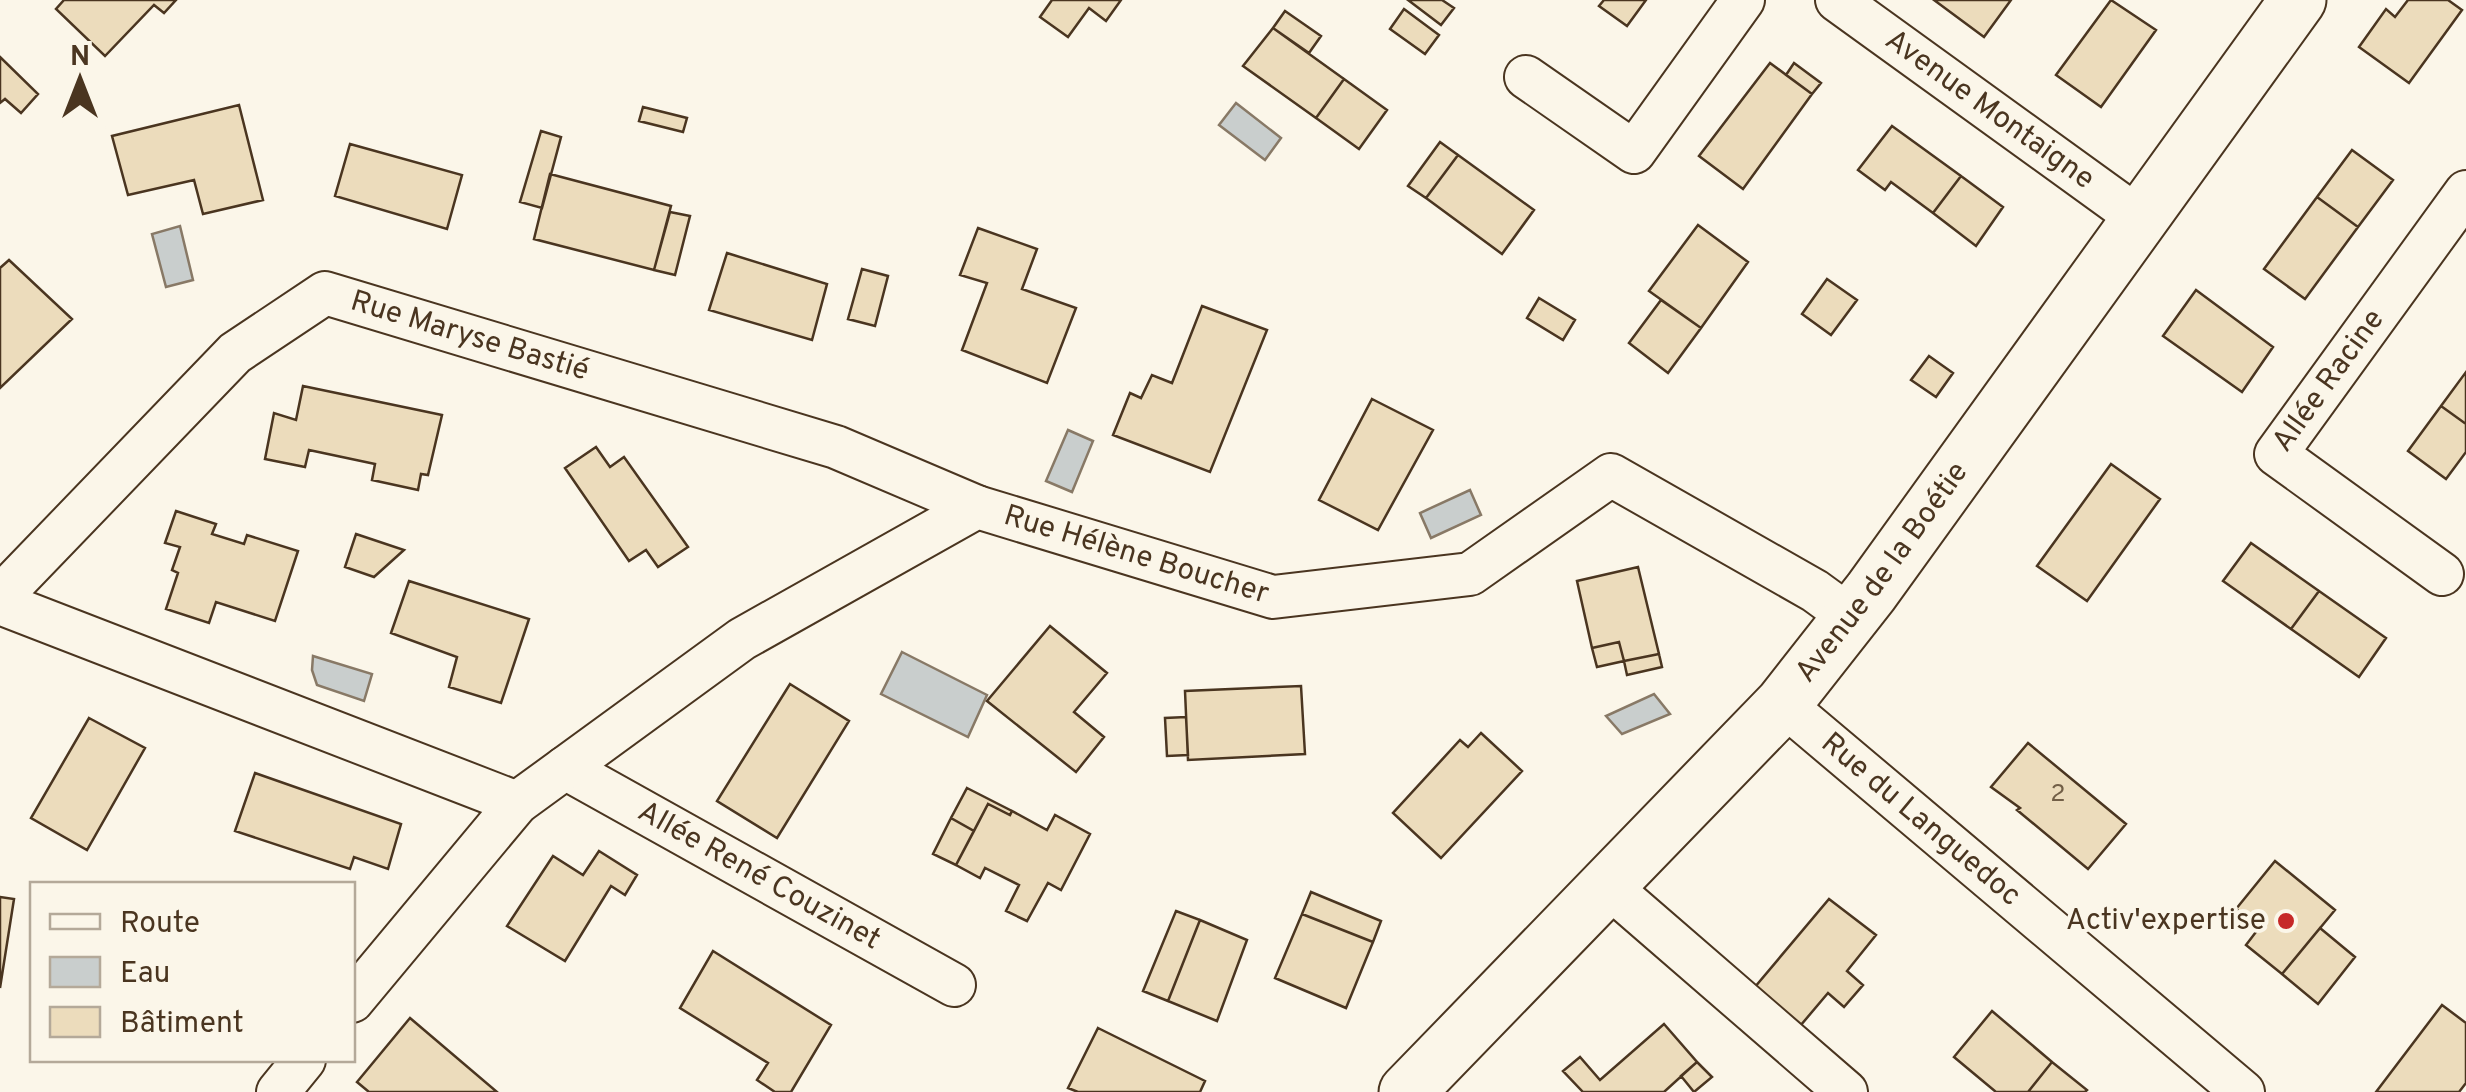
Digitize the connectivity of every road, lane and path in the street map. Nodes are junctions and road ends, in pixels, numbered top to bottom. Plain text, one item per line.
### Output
1 (1743, 0) edge
2 (1838, 0) edge
3 (2298, 0) edge
4 (1526, 77) dead end
5 (2466, 192) edge
6 (2140, 219) junction
7 (977, 508) junction
8 (2442, 574) dead end
9 (0, 600) edge
10 (1852, 618) junction
11 (1783, 704) junction
12 (565, 768) junction
13 (517, 803) junction
14 (1607, 885) junction
15 (954, 985) dead end
16 (355, 997) edge
17 (302, 1062) edge
18 (278, 1092) edge
19 (1406, 1092) edge
20 (1846, 1092) edge
21 (2243, 1092) edge

1 - 4 street
2 - 6 street, Avenue Montaigne
3 - 6 main road, Avenue de la Boétie
5 - 8 street, Allée Racine
6 - 10 main road, Avenue de la Boétie
7 - 9 street, Rue Maryse Bastié
7 - 10 street, Rue Hélène Boucher
7 - 12 street, Rue Hélène Boucher
9 - 13 street, Rue Maryse Bastié
10 - 11 main road, Avenue de la Boétie
11 - 14 main road, Avenue de la Boétie
11 - 21 street, Rue du Languedoc
12 - 13 street, Rue Hélène Boucher
12 - 15 street, Allée René Couzinet
13 - 16 street, Rue Hélène Boucher
14 - 19 main road, Avenue de la Boétie
14 - 20 street
17 - 18 street

